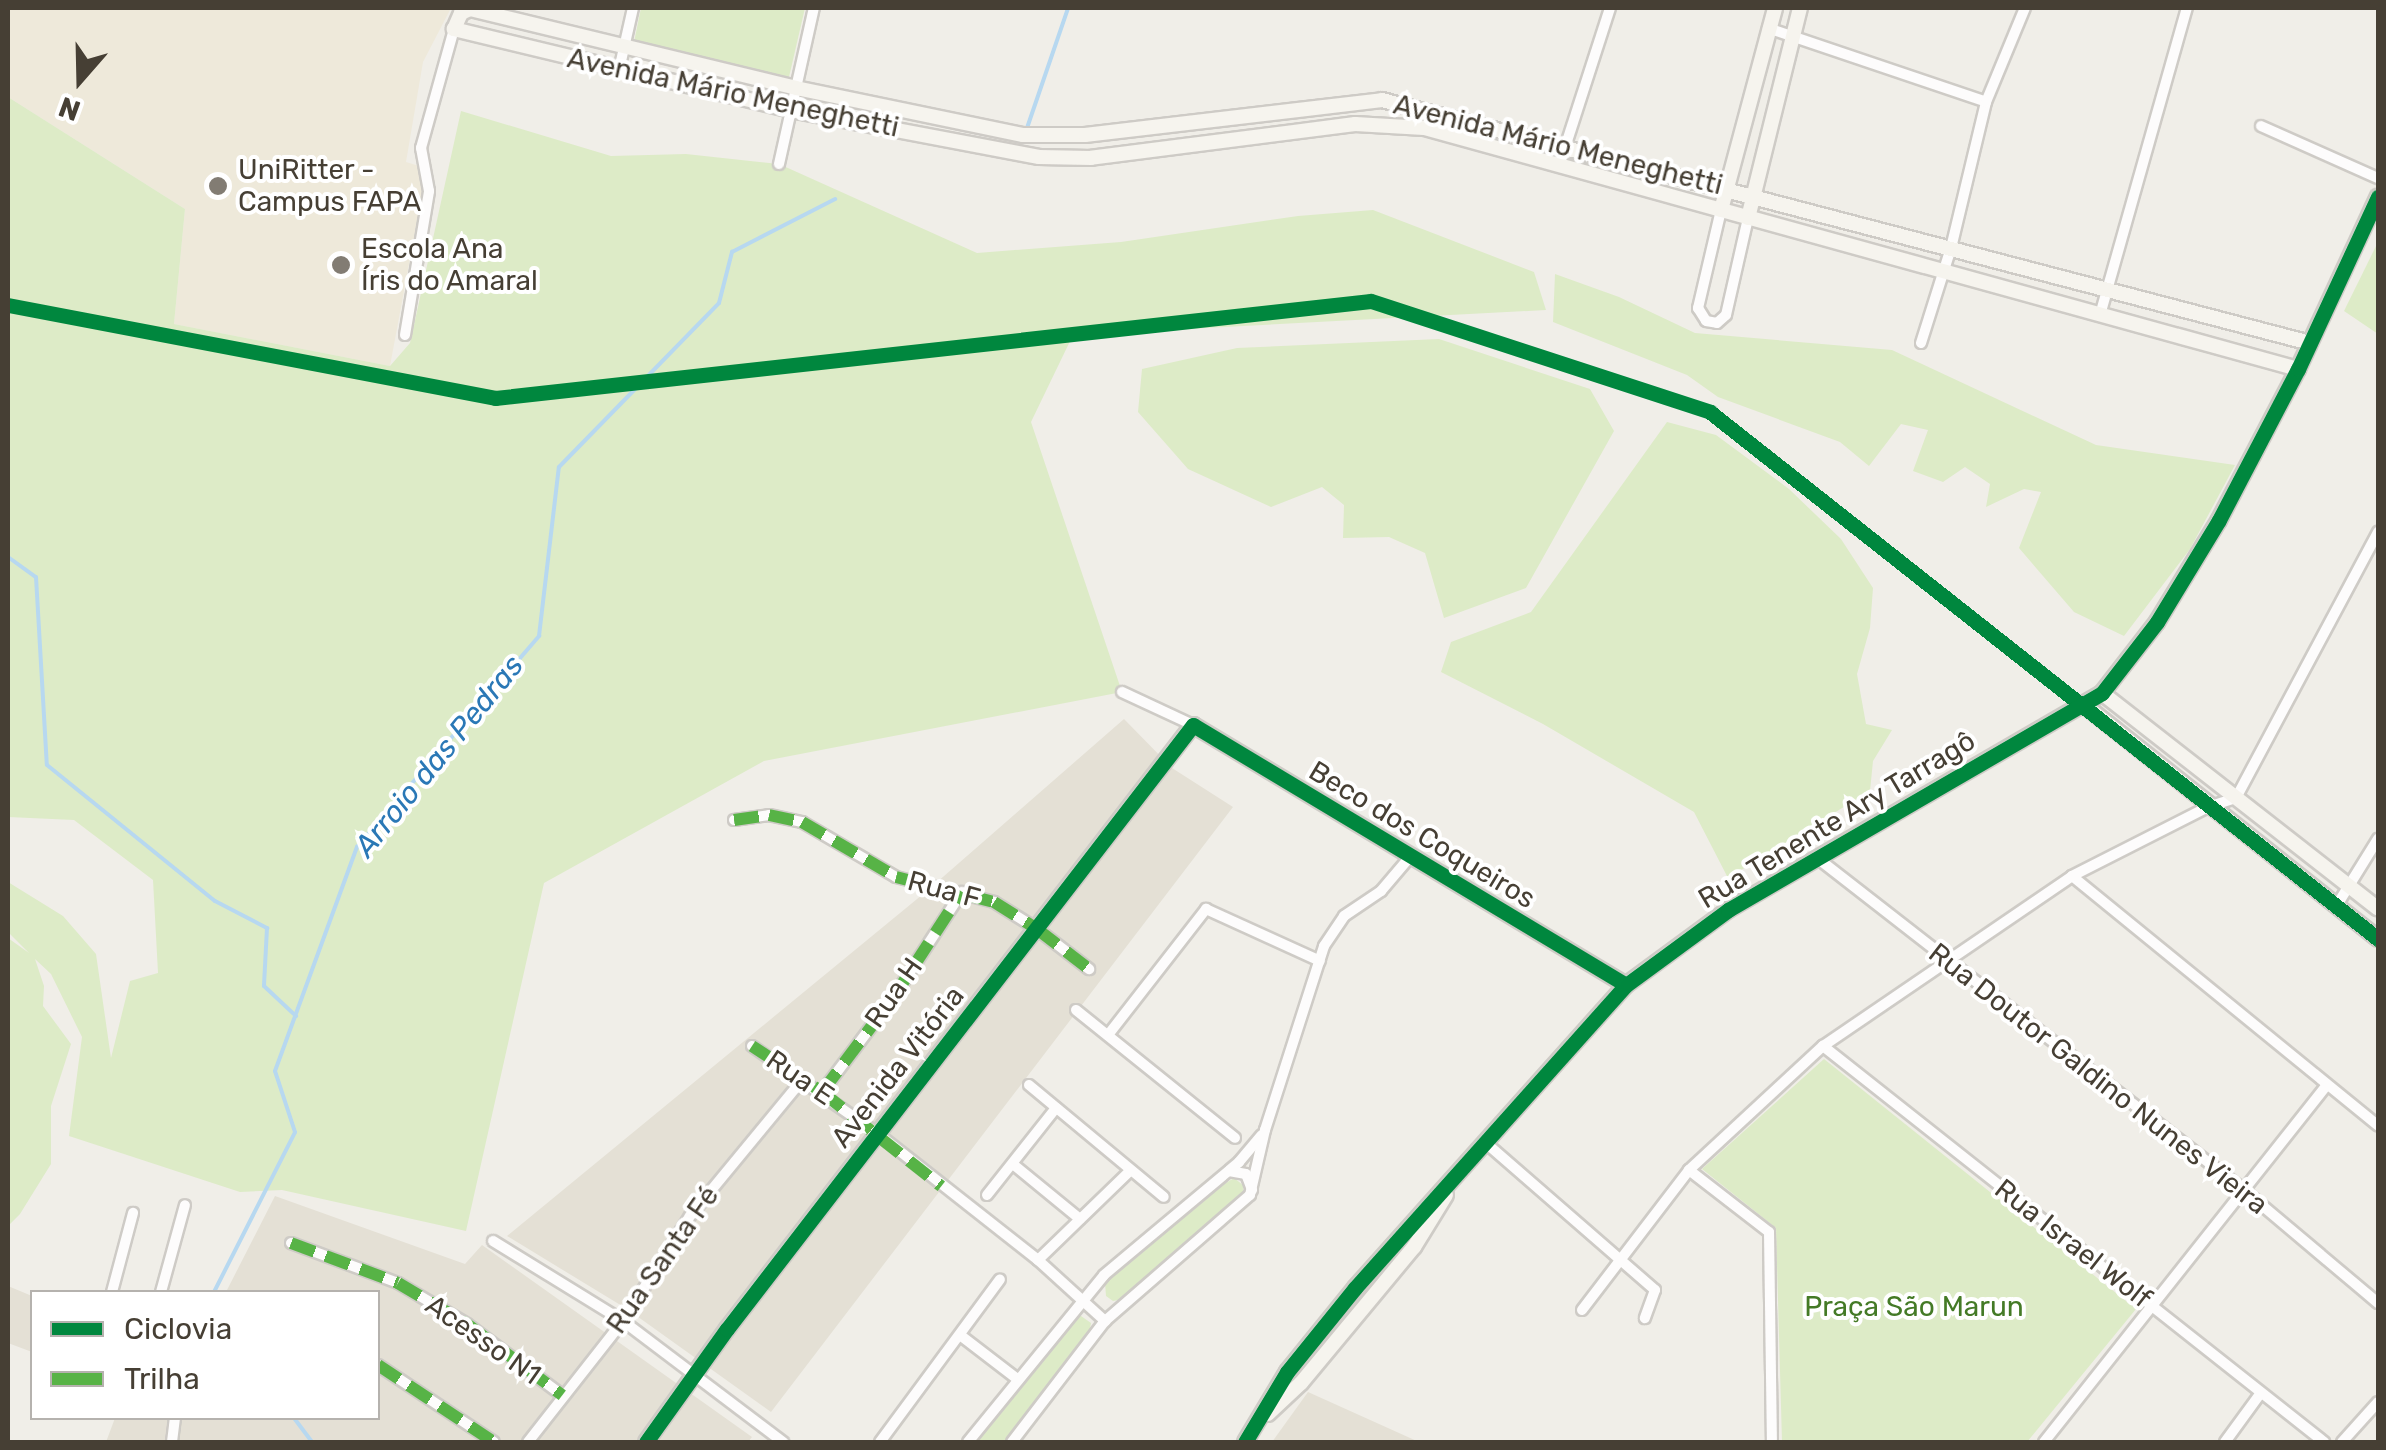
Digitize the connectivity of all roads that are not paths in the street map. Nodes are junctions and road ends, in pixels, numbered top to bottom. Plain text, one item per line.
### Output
1 (633, 8) edge
2 (814, 8) edge
3 (1610, 8) edge
4 (1775, 8) edge
5 (1800, 8) edge
6 (2025, 8) edge
7 (2187, 8) edge
8 (1768, 28) junction
9 (454, 29) junction
10 (1790, 35) junction
11 (624, 48) junction
12 (619, 70) junction
13 (796, 88) junction
14 (1382, 100) junction
15 (1986, 102) junction
16 (792, 110) junction
17 (1210, 122) junction
18 (1378, 126) junction
19 (2260, 126) dead end
20 (1041, 136) junction
21 (1211, 142) junction
22 (1564, 146) junction
23 (1040, 157) junction
24 (779, 164) dead end
25 (1559, 166) junction
26 (2378, 178) edge
27 (1726, 188) junction
28 (1754, 195) junction
29 (2378, 197) edge
30 (1721, 210) junction
31 (1748, 218) junction
32 (1951, 248) junction
33 (1944, 272) junction
34 (2106, 293) junction
35 (2100, 315) junction
36 (404, 335) dead end
37 (1922, 343) dead end
38 (2310, 343) junction
39 (2298, 370) junction
40 (2378, 532) edge
41 (1122, 692) dead end
42 (2102, 693) junction
43 (2083, 704) junction
44 (1193, 725) junction
45 (2236, 798) junction
46 (2208, 806) junction
47 (734, 820) dead end
48 (2378, 838) edge
49 (1816, 857) junction
50 (1408, 858) junction
51 (2072, 876) junction
52 (2352, 888) junction
53 (962, 892) junction
54 (2337, 905) junction
55 (2378, 910) edge
56 (1038, 929) junction
57 (2378, 939) edge
58 (1946, 960) junction
59 (1320, 961) junction
60 (1089, 970) dead end
61 (1626, 985) junction
62 (1076, 1010) dead end
63 (1108, 1035) junction
64 (752, 1046) dead end
65 (1823, 1046) junction
66 (802, 1080) junction
67 (1029, 1085) dead end
68 (2326, 1086) junction
69 (822, 1092) junction
70 (1056, 1108) junction
71 (2378, 1126) edge
72 (1265, 1130) junction
73 (878, 1134) junction
74 (1235, 1138) dead end
75 (1486, 1143) junction
76 (1014, 1164) junction
77 (1132, 1170) junction
78 (1690, 1170) junction
79 (1229, 1171) junction
80 (1252, 1191) junction
81 (2244, 1191) junction
82 (986, 1196) dead end
83 (1164, 1197) dead end
84 (185, 1206) dead end
85 (134, 1213) dead end
86 (1080, 1219) junction
87 (492, 1241) dead end
88 (291, 1242) dead end
89 (1038, 1260) junction
90 (1620, 1261) junction
91 (1000, 1279) dead end
92 (113, 1290) edge
93 (162, 1290) edge
94 (1082, 1300) junction
95 (2378, 1303) edge
96 (2150, 1306) junction
97 (1582, 1310) dead end
98 (1645, 1318) dead end
99 (1105, 1320) junction
100 (623, 1321) junction
101 (960, 1335) junction
102 (380, 1366) edge
103 (696, 1373) junction
104 (1016, 1378) junction
105 (2260, 1394) junction
106 (562, 1395) junction
107 (2378, 1402) edge
108 (494, 1442) edge
109 (528, 1442) edge
110 (646, 1442) edge
111 (783, 1442) edge
112 (880, 1442) edge
113 (968, 1442) edge
114 (1012, 1442) edge
115 (1245, 1442) edge
116 (1772, 1442) edge
117 (2044, 1442) edge
118 (2226, 1442) edge
119 (2324, 1442) edge
120 (2342, 1442) edge

1 - 11 street
2 - 13 street
3 - 22 street
4 - 8 street
5 - 10 street
6 - 15 street
7 - 34 street
8 - 10 street
8 - 27 street
9 - 11 street, Avenida Mário Meneghetti
9 - 12 street, Avenida Mário Meneghetti
9 - 36 street
10 - 15 street
10 - 28 street
11 - 12 street
11 - 13 street, Avenida Mário Meneghetti
12 - 16 street, Avenida Mário Meneghetti
13 - 16 street
13 - 20 street, Avenida Mário Meneghetti
14 - 17 street, Avenida Mário Meneghetti
14 - 18 street
14 - 22 street, Avenida Mário Meneghetti
15 - 32 street
16 - 23 street, Avenida Mário Meneghetti
16 - 24 street
17 - 20 street, Avenida Mário Meneghetti
17 - 21 street
18 - 21 street, Avenida Mário Meneghetti
18 - 25 street, Avenida Mário Meneghetti
19 - 26 street
20 - 23 street
21 - 23 street, Avenida Mário Meneghetti
22 - 25 street
22 - 27 street, Avenida Mário Meneghetti
25 - 30 street, Avenida Mário Meneghetti
27 - 28 street, Avenida Mário Meneghetti
27 - 30 street
28 - 31 street
28 - 32 street, Avenida Mário Meneghetti
29 - 38 street, Rua Tenente Ary Tarragô
30 - 31 street, Avenida Mário Meneghetti
30 - 31 street
31 - 33 street, Avenida Mário Meneghetti
32 - 33 street
32 - 34 street, Avenida Mário Meneghetti
33 - 35 street, Avenida Mário Meneghetti
33 - 37 street
34 - 35 street
34 - 38 street, Avenida Mário Meneghetti
35 - 39 street, Avenida Mário Meneghetti
38 - 39 street, Rua Tenente Ary Tarragô
39 - 42 street, Rua Tenente Ary Tarragô
40 - 45 street
41 - 44 street
42 - 43 street, Rua Tenente Ary Tarragô
42 - 45 street
43 - 46 street
43 - 49 street, Rua Tenente Ary Tarragô
44 - 50 street, Beco dos Coqueiros
44 - 56 street, Avenida Vitória
45 - 46 street
45 - 52 street
46 - 51 street
46 - 54 street
47 - 53 street, Rua F
48 - 52 street
49 - 58 street, Rua Doutor Galdino Nunes Vieira
49 - 61 street, Rua Tenente Ary Tarragô
50 - 59 street
50 - 61 street, Beco dos Coqueiros
51 - 58 street
51 - 68 street
52 - 54 street
52 - 55 street
53 - 56 street, Rua F
53 - 69 street, Rua H
54 - 57 street
56 - 60 street, Rua F
56 - 73 street, Avenida Vitória
58 - 65 street
58 - 81 street, Rua Doutor Galdino Nunes Vieira
59 - 63 street
59 - 72 street
61 - 75 street, Rua Tenente Ary Tarragô
62 - 63 street
63 - 74 street
64 - 66 street, Rua E
65 - 78 street
65 - 96 street, Rua Israel Wolf
66 - 69 street, Rua E
66 - 100 street, Rua Santa Fé
67 - 70 street
68 - 71 street
68 - 81 street
69 - 73 street, Rua E
70 - 76 street
70 - 77 street
72 - 79 street
72 - 80 street
73 - 89 street, Rua E
73 - 103 street, Avenida Vitória
75 - 90 street
75 - 115 street, Rua Tenente Ary Tarragô
76 - 82 street
76 - 86 street
77 - 83 street
77 - 86 street
78 - 90 street
78 - 116 street
79 - 80 street
79 - 94 street
80 - 99 street
81 - 95 street, Rua Doutor Galdino Nunes Vieira
81 - 96 street
84 - 93 street
85 - 92 street
86 - 89 street
87 - 100 street
88 - 106 street, Acesso N1
89 - 94 street, Rua E
90 - 97 street
90 - 98 street
91 - 101 street
94 - 99 street, Rua E
94 - 104 street
96 - 105 street, Rua Israel Wolf
96 - 117 street
99 - 114 street
100 - 103 street
100 - 106 street, Rua Santa Fé
101 - 104 street
101 - 112 street
102 - 108 street
103 - 110 street, Avenida Vitória
103 - 111 street
104 - 113 street
105 - 118 street
105 - 119 street, Rua Israel Wolf
106 - 109 street, Rua Santa Fé
107 - 120 street

